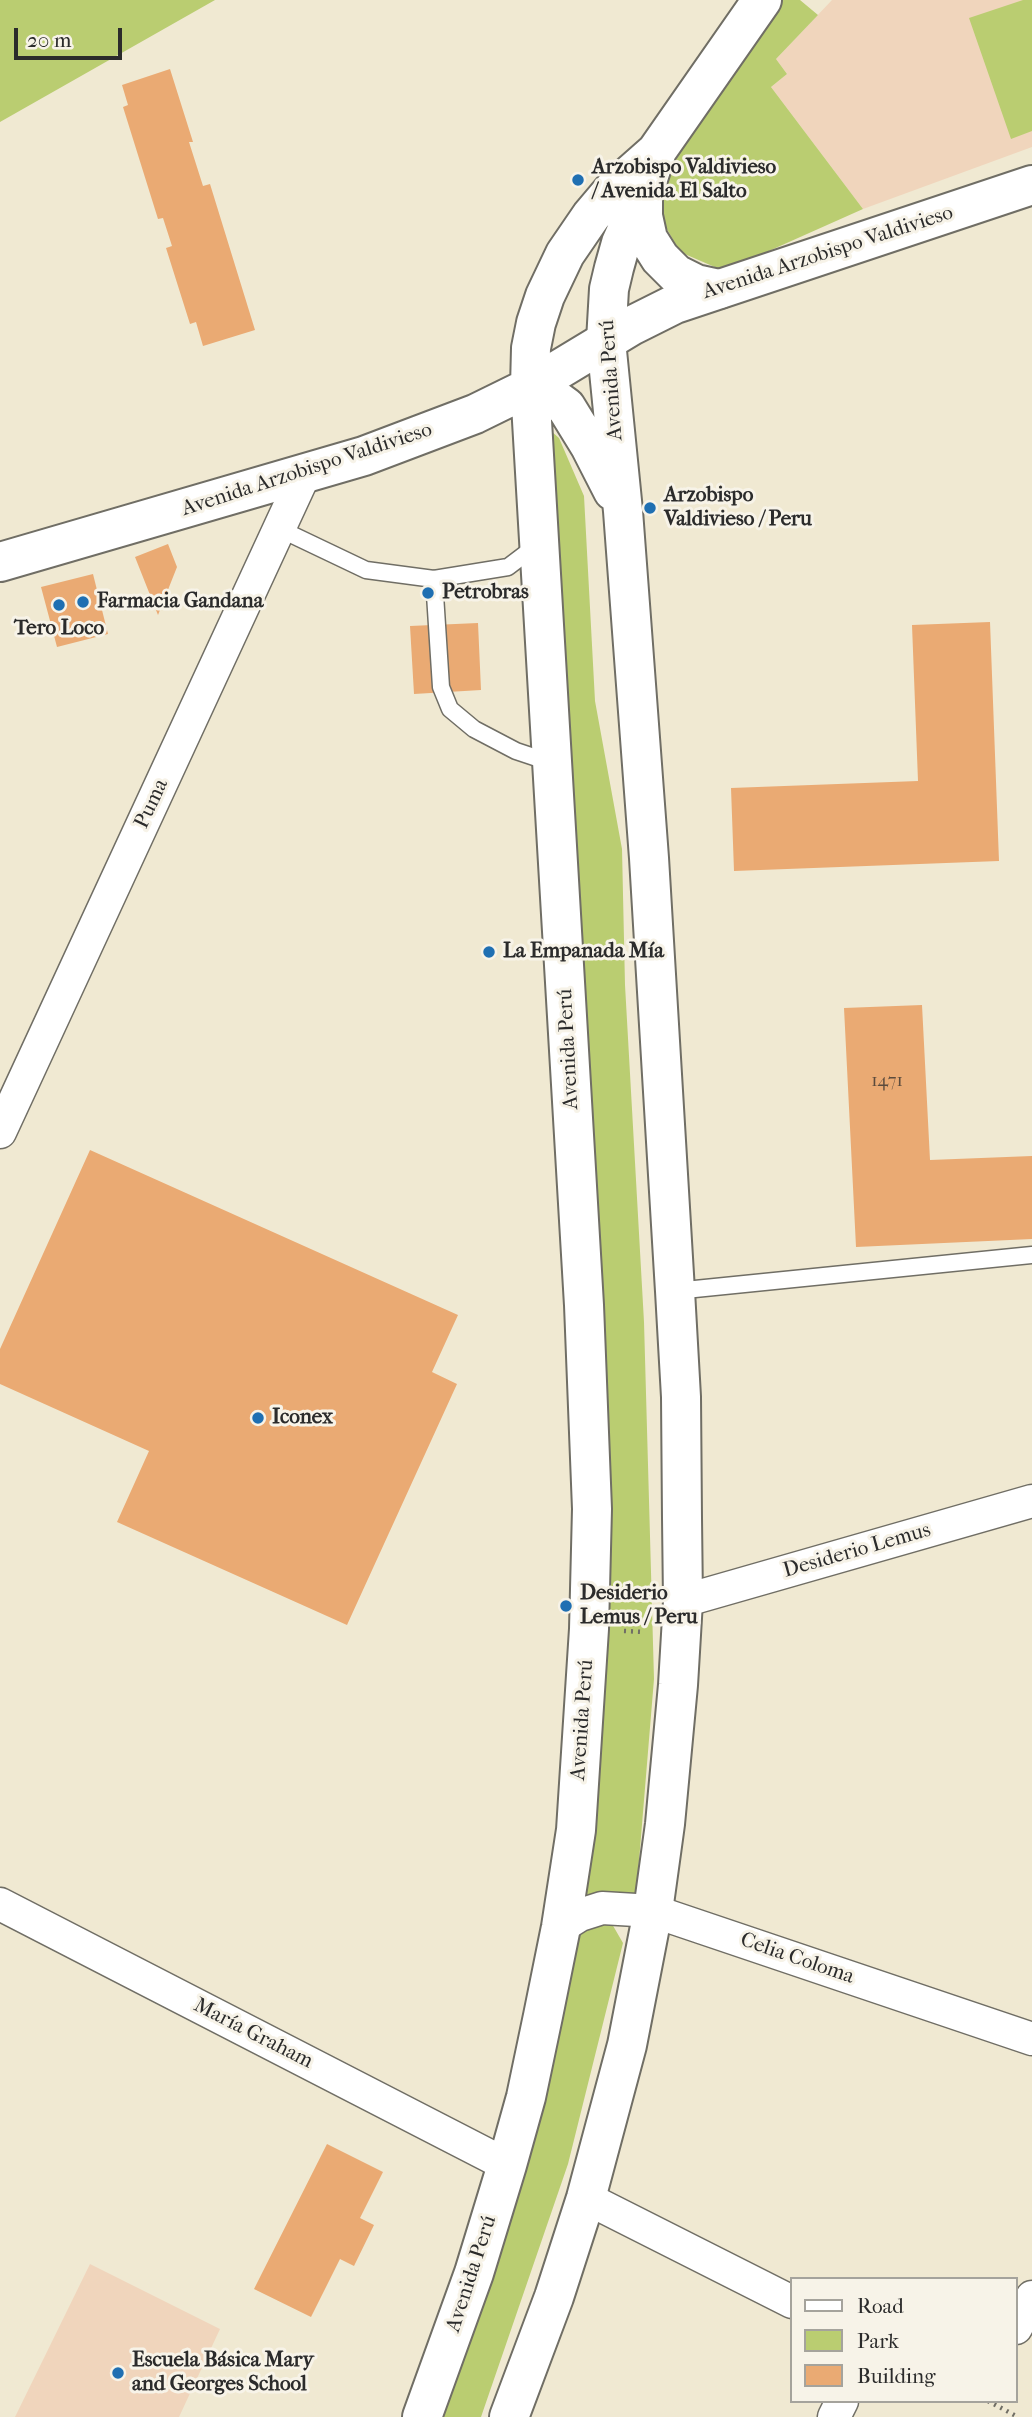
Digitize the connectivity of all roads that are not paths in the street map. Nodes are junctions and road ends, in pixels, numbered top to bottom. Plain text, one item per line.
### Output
1 (762, 0) edge
2 (656, 152) junction
3 (1032, 185) edge
4 (643, 194) junction
5 (719, 289) junction
6 (606, 341) junction
7 (530, 387) junction
8 (304, 475) junction
9 (623, 511) junction
10 (279, 529) junction
11 (539, 543) junction
12 (0, 562) edge
13 (434, 579) junction
14 (552, 763) junction
15 (0, 1132) edge
16 (1032, 1255) edge
17 (675, 1291) junction
18 (1032, 1501) edge
19 (682, 1618) junction
20 (0, 1904) edge
21 (653, 1911) junction
22 (561, 1927) junction
23 (1032, 2039) edge
24 (507, 2165) junction
25 (586, 2198) junction
26 (1032, 2297) edge
27 (790, 2301) edge
28 (1018, 2324) edge
29 (422, 2417) edge
30 (509, 2417) edge

1 - 2 main road
2 - 4 main road, Avenida Perú
2 - 7 main road, Avenida Perú
3 - 5 main road, Avenida Arzobispo Valdivieso
4 - 5 main road
4 - 6 main road, Avenida Perú
5 - 6 main road, Avenida Arzobispo Valdivieso
6 - 7 main road, Avenida Arzobispo Valdivieso
6 - 9 main road, Avenida Perú
7 - 8 main road, Avenida Arzobispo Valdivieso
7 - 9 main road
7 - 11 main road, Avenida Perú
8 - 10 street, Puma
8 - 12 main road, Avenida Arzobispo Valdivieso
9 - 17 main road, Avenida Perú
10 - 13 lane
10 - 15 street, Puma
11 - 13 lane
11 - 14 main road, Avenida Perú
13 - 14 lane
14 - 22 main road, Avenida Perú
16 - 17 lane
17 - 19 main road, Avenida Perú
18 - 19 street, Desiderio Lemus
19 - 21 main road, Avenida Perú
20 - 24 street, María Graham
21 - 22 street, Celia Coloma
21 - 23 street, Celia Coloma
21 - 25 main road, Avenida Perú
22 - 24 main road, Avenida Perú
24 - 29 main road, Avenida Perú
25 - 27 street
25 - 30 main road, Avenida Perú
26 - 28 street

